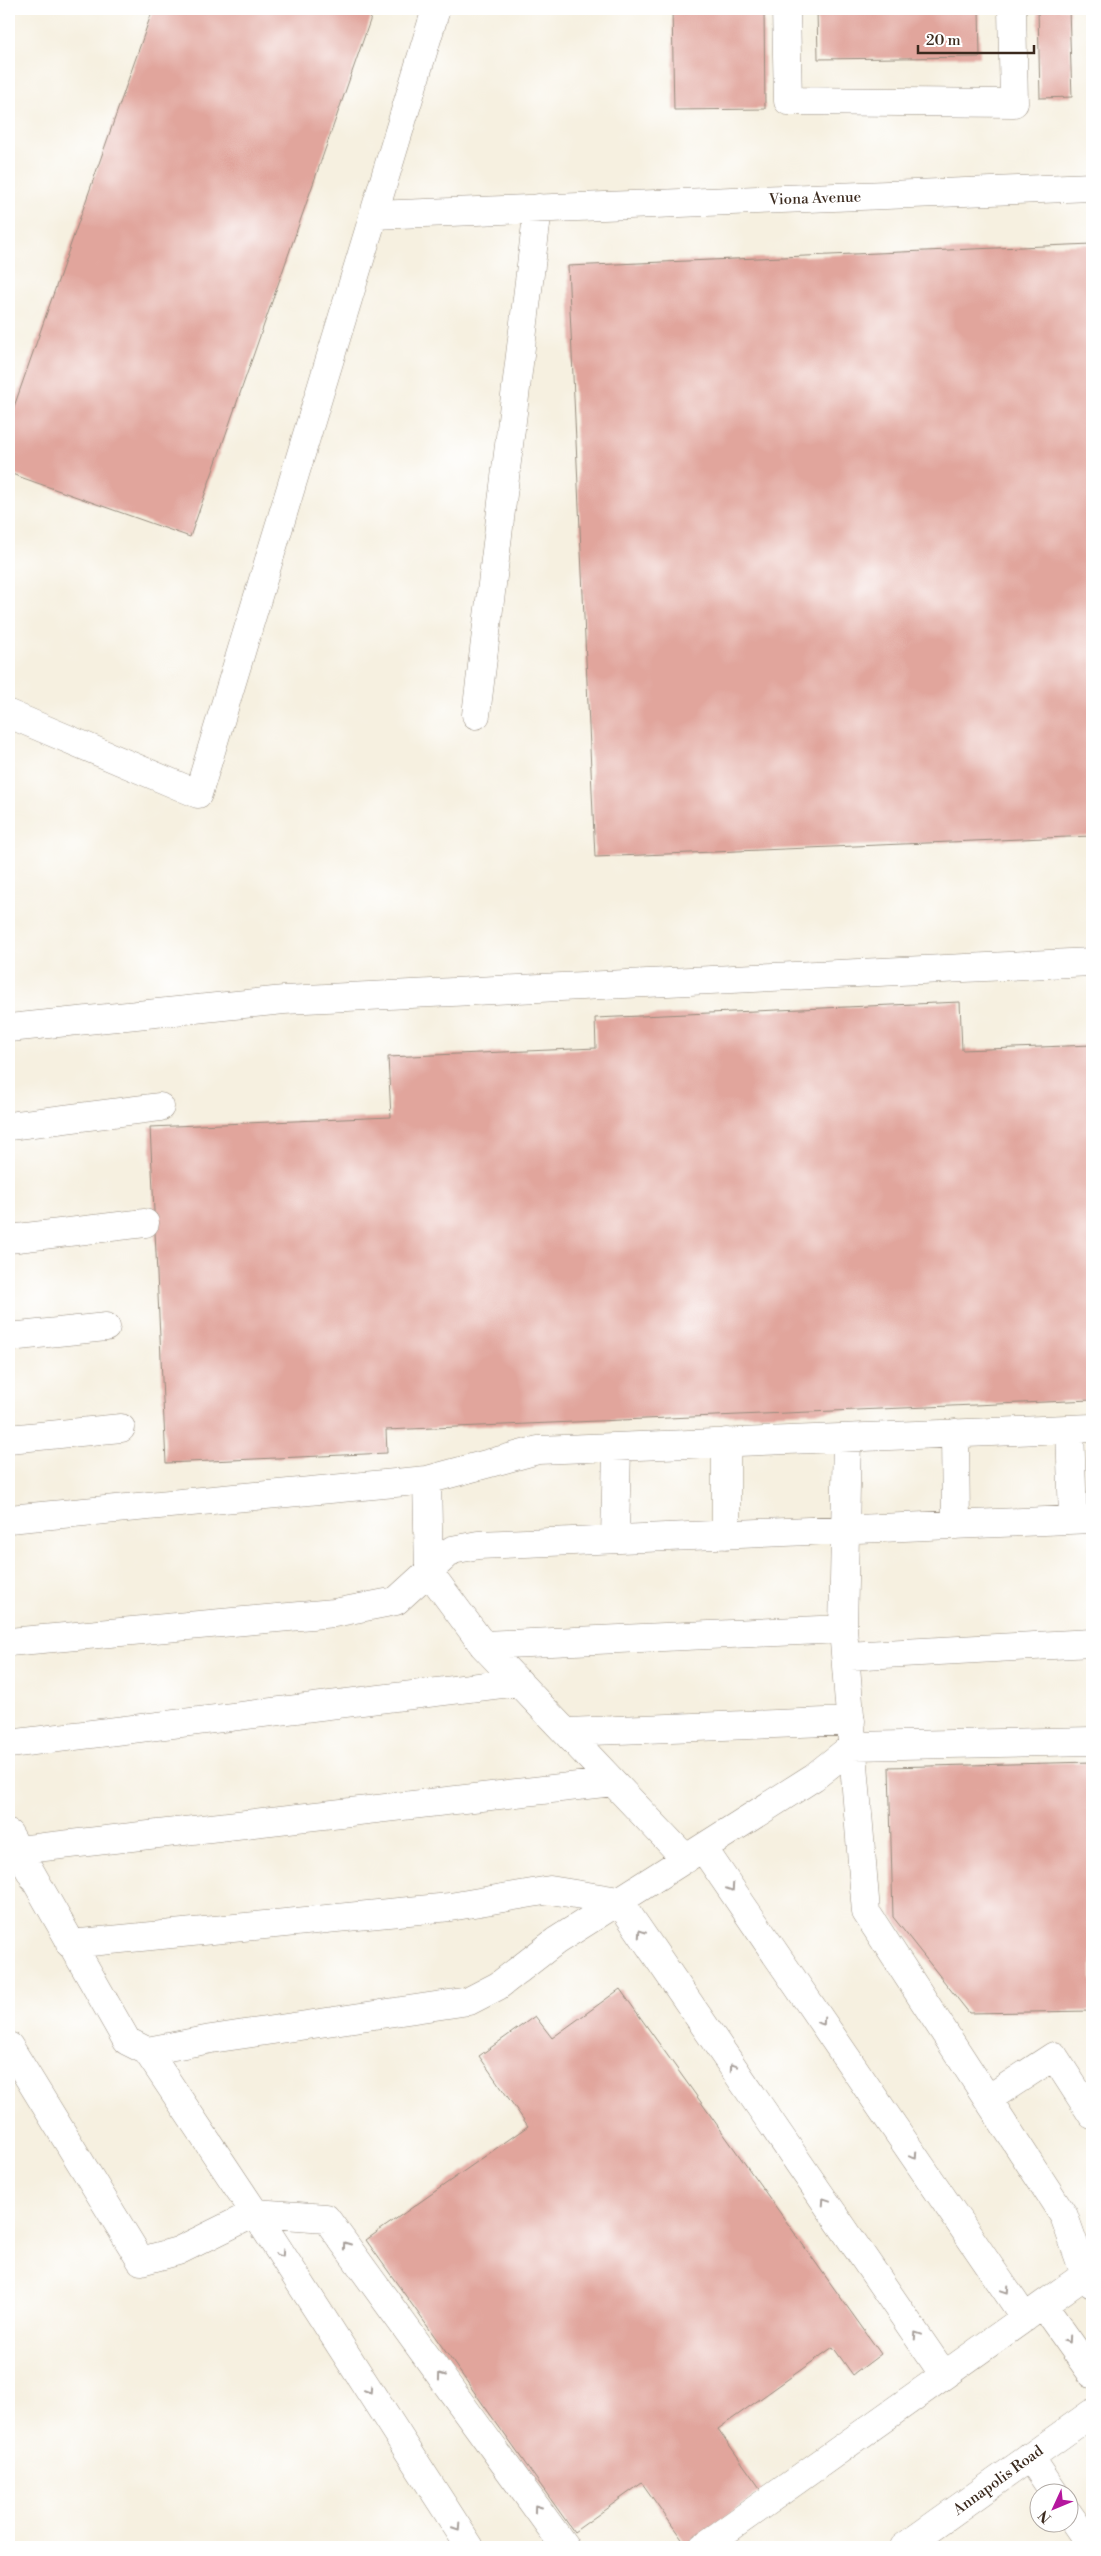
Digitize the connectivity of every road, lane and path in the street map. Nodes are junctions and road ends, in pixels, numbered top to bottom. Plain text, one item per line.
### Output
1 (436, 9) edge
2 (786, 9) edge
3 (1012, 9) edge
4 (1092, 187) edge
5 (538, 208) junction
6 (373, 216) junction
7 (9, 714) edge
8 (476, 715) dead end
9 (1092, 962) edge
10 (9, 1028) edge
11 (160, 1107) dead end
12 (9, 1126) edge
13 (145, 1223) dead end
14 (9, 1239) edge
15 (106, 1327) dead end
16 (9, 1337) edge
17 (121, 1428) dead end
18 (1081, 1429) edge
19 (955, 1433) junction
20 (847, 1438) junction
21 (9, 1439) edge
22 (726, 1442) junction
23 (617, 1447) junction
24 (427, 1480) junction
25 (9, 1519) edge
26 (1083, 1519) edge
27 (956, 1525) junction
28 (846, 1530) junction
29 (726, 1535) junction
30 (615, 1539) junction
31 (429, 1572) junction
32 (844, 1629) junction
33 (9, 1642) edge
34 (1092, 1643) edge
35 (483, 1645) junction
36 (846, 1656) junction
37 (519, 1682) junction
38 (566, 1732) junction
39 (852, 1733) junction
40 (1092, 1741) edge
41 (9, 1744) edge
42 (613, 1782) junction
43 (13, 1842) edge
44 (694, 1853) junction
45 (619, 1901) junction
46 (70, 1944) junction
47 (9, 2046) edge
48 (147, 2052) junction
49 (988, 2099) junction
50 (1092, 2115) edge
51 (255, 2213) junction
52 (1087, 2268) edge
53 (1034, 2311) junction
54 (1092, 2374) edge
55 (944, 2375) junction
56 (1092, 2413) edge
57 (1030, 2457) junction
58 (1048, 2484) edge
59 (1078, 2527) edge
60 (470, 2547) edge
61 (565, 2547) edge
62 (703, 2547) edge
63 (904, 2547) edge
64 (1092, 2547) edge

1 - 6 street
2 - 3 street
4 - 5 street, Viona Avenue
5 - 6 street, Viona Avenue
5 - 8 street
6 - 7 street
9 - 10 street
11 - 12 street
13 - 14 street
15 - 16 street
17 - 21 street
18 - 19 street
18 - 26 street
19 - 20 street
19 - 27 street
20 - 22 street
20 - 28 street
22 - 23 street
22 - 29 street
23 - 24 street
23 - 30 street
24 - 25 street
24 - 31 street
26 - 27 street
27 - 28 street
28 - 29 street
28 - 32 street
29 - 30 street
30 - 31 street
31 - 33 street
31 - 35 street
32 - 35 street
32 - 36 street
34 - 36 street
35 - 37 street
36 - 39 street
37 - 38 street
37 - 41 street
38 - 39 street
38 - 42 street
39 - 40 street
39 - 44 street
39 - 49 street
42 - 43 street
42 - 44 street
43 - 46 street
44 - 45 street
44 -> 53 street
45 - 46 street
45 - 48 street
55 -> 45 street
46 - 48 street
47 - 51 street
48 - 51 street
49 - 50 street
49 - 52 street
51 -> 60 street
61 -> 51 street
52 - 53 street
53 -> 54 street
53 - 55 street
55 - 62 street
56 - 57 street, Annapolis Road
57 - 58 street
57 - 63 street, Annapolis Road
59 - 64 street

